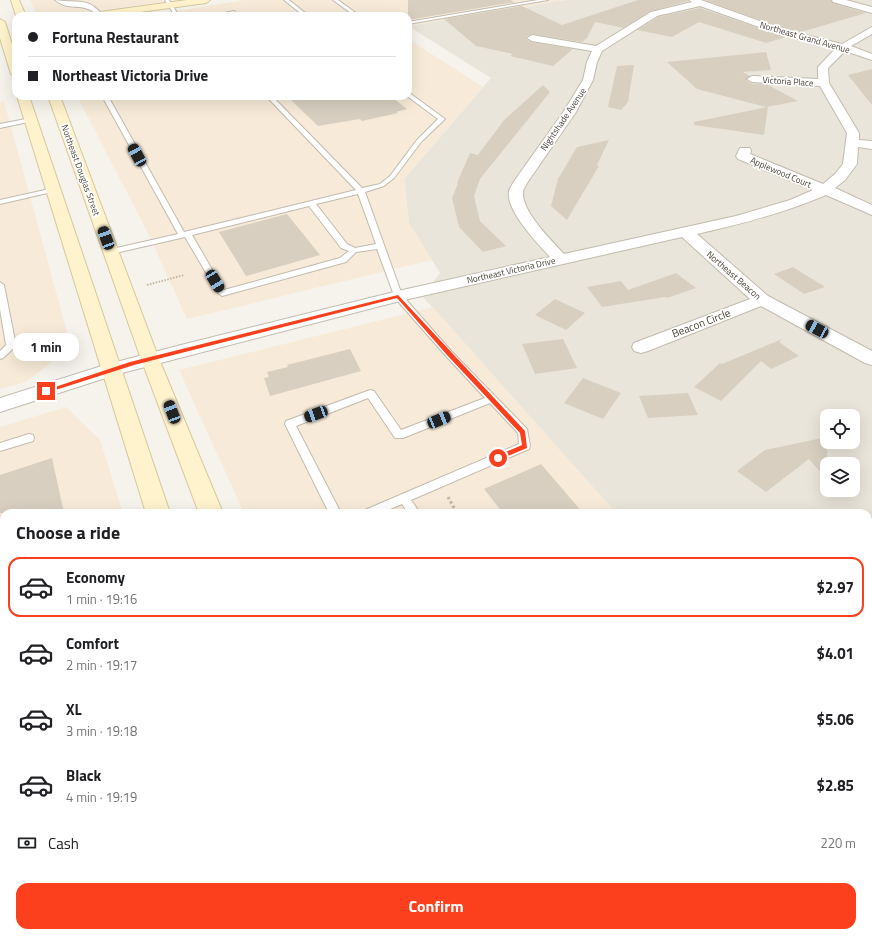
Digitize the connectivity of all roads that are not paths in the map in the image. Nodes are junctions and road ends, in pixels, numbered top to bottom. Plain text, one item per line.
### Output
1 (15, 0) edge
2 (58, 0) edge
3 (82, 0) edge
4 (98, 0) edge
5 (206, 0) edge
6 (286, 0) edge
7 (335, 0) edge
8 (546, 0) edge
9 (836, 0) edge
10 (90, 1) junction
11 (536, 1) edge
12 (169, 2) edge
13 (697, 2) edge
14 (872, 10) edge
15 (20, 12) edge
16 (96, 12) edge
17 (113, 12) edge
18 (175, 12) edge
19 (302, 12) edge
20 (352, 12) edge
21 (412, 22) edge
22 (2, 28) edge
23 (872, 30) edge
24 (532, 38) dead end
25 (844, 47) junction
26 (598, 49) junction
27 (872, 57) edge
28 (12, 61) edge
29 (752, 79) dead end
30 (824, 83) junction
31 (412, 97) edge
32 (24, 100) edge
33 (55, 100) edge
34 (107, 100) edge
35 (273, 100) edge
36 (31, 120) junction
37 (0, 126) edge
38 (853, 143) junction
39 (872, 146) edge
40 (745, 151) dead end
41 (54, 190) junction
42 (824, 190) junction
43 (361, 191) junction
44 (0, 202) edge
45 (311, 203) junction
46 (872, 211) edge
47 (685, 232) junction
48 (184, 234) junction
49 (380, 246) junction
50 (354, 250) junction
51 (111, 252) junction
52 (560, 259) junction
53 (1, 290) edge
54 (398, 296) junction
55 (762, 300) junction
56 (4, 332) edge
57 (641, 347) dead end
58 (0, 356) edge
59 (150, 358) junction
60 (872, 359) edge
61 (112, 369) junction
62 (491, 399) junction
63 (0, 405) edge
64 (28, 438) dead end
65 (0, 447) edge
66 (404, 498) junction
67 (157, 509) edge
68 (209, 509) edge
69 (333, 509) edge
70 (378, 509) edge
71 (411, 509) edge

1 - 15 main road
2 - 3 lane
3 - 10 lane
4 - 10 lane
5 - 12 main road
6 - 19 lane
7 - 20 lane
8 - 11 lane
9 - 14 street
10 - 16 lane
11 - 21 lane
12 - 17 main road
12 - 18 lane
13 - 25 street, Northeast Grand Avenue
13 - 26 street
22 - 28 main road
23 - 25 street
24 - 26 street
25 - 27 street, Northeast Grand Avenue
25 - 30 street
26 - 52 street, Nightshade Avenue
29 - 30 street, Victoria Place
30 - 38 street, Northeast Victoria Drive
31 - 43 lane
32 - 36 main road
33 - 51 main road, Northeast Douglas Street
34 - 48 lane
35 - 43 lane
36 - 37 lane
36 - 41 main road
38 - 39 street
38 - 42 street, Northeast Victoria Drive
40 - 42 street, Applewood Court
41 - 44 lane
41 - 61 main road
42 - 46 street
42 - 47 street, Northeast Victoria Drive
43 - 45 lane
43 - 49 lane
45 - 48 lane
45 - 50 lane
47 - 52 street, Northeast Victoria Drive
47 - 55 street, Northeast Beacon
48 - 50 lane
48 - 51 lane
49 - 50 lane
49 - 54 lane
51 - 59 main road, Northeast Douglas Street
52 - 54 street, Northeast Victoria Drive
53 - 56 lane
54 - 59 street, Northeast Victoria Drive
54 - 62 lane
55 - 57 street, Beacon Circle
55 - 60 street, Northeast Beacon
56 - 58 lane
59 - 61 street, Northeast Victoria Drive
59 - 68 main road, Northeast Douglas Street
61 - 63 street, Northeast Victoria Drive
61 - 67 main road
62 - 66 lane
62 - 69 lane
64 - 65 lane
66 - 70 lane
66 - 71 lane

